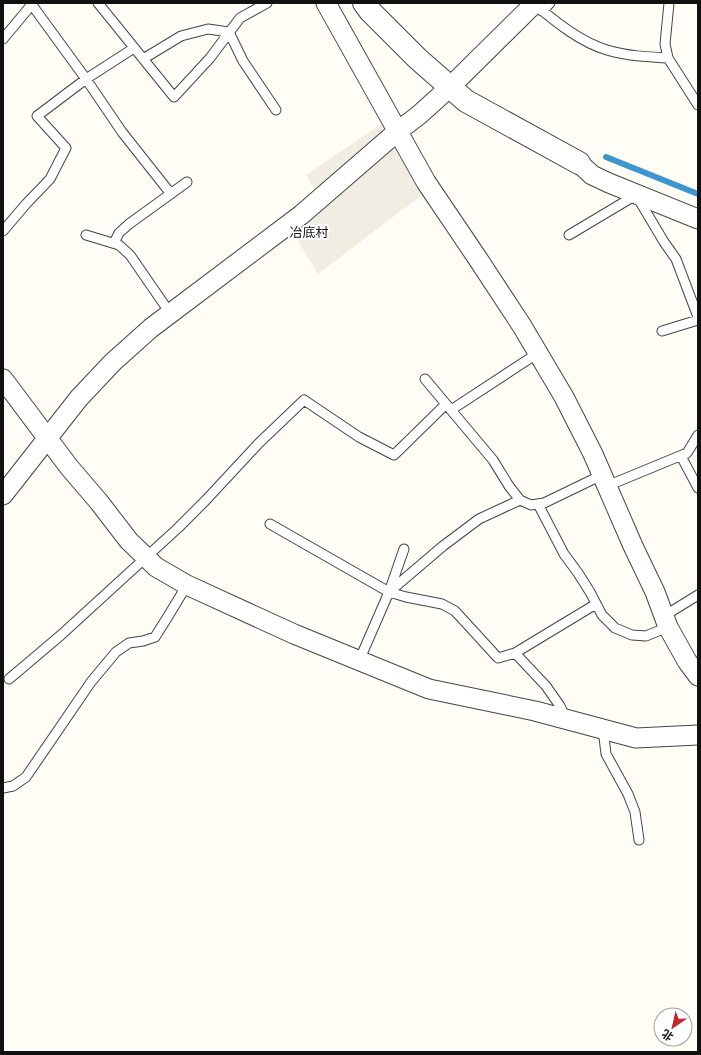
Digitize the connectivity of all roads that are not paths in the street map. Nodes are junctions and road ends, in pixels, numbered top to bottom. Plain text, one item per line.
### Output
1 (98, 3) edge
2 (267, 3) edge
3 (326, 3) edge
4 (364, 3) edge
5 (669, 3) edge
6 (32, 4) edge
7 (539, 5) edge
8 (229, 32) junction
9 (3, 39) edge
10 (134, 48) junction
11 (143, 58) junction
12 (668, 58) junction
13 (86, 79) junction
14 (450, 87) junction
15 (698, 105) edge
16 (276, 110) dead end
17 (398, 131) junction
18 (579, 163) joint
19 (187, 182) dead end
20 (171, 194) junction
21 (636, 195) junction
22 (698, 219) edge
23 (3, 231) edge
24 (86, 235) dead end
25 (569, 235) dead end
26 (114, 243) junction
27 (170, 313) junction
28 (698, 317) edge
29 (698, 320) edge
30 (662, 331) dead end
31 (538, 353) junction
32 (3, 379) edge
33 (425, 379) dead end
34 (449, 407) junction
35 (698, 435) edge
36 (47, 438) junction
37 (681, 456) junction
38 (604, 480) junction
39 (698, 488) edge
40 (3, 495) edge
41 (520, 500) junction
42 (538, 504) junction
43 (270, 524) dead end
44 (404, 548) dead end
45 (146, 557) junction
46 (187, 585) junction
47 (389, 592) junction
48 (698, 595) edge
49 (596, 604) junction
50 (666, 621) junction
51 (515, 652) junction
52 (359, 660) junction
53 (698, 676) edge
54 (9, 679) dead end
55 (566, 719) junction
56 (604, 729) junction
57 (698, 735) edge
58 (3, 788) edge
59 (639, 840) dead end

1 - 10 lane
2 - 8 lane
3 - 17 street
4 - 14 street
5 - 12 lane
6 - 9 lane
6 - 13 lane
7 - 12 lane
7 - 14 street
8 - 11 lane
8 - 11 lane
8 - 16 lane
10 - 11 lane
10 - 13 lane
12 - 15 lane
13 - 20 lane
13 - 23 lane
14 - 17 street
14 - 18 street
17 - 27 street
17 - 31 street
18 - 21 street
19 - 20 lane
20 - 26 lane
21 - 22 street
21 - 25 lane
21 - 28 lane
24 - 26 lane
26 - 27 lane
27 - 36 street
29 - 30 lane
31 - 34 lane
31 - 38 street
32 - 36 street
33 - 34 lane
34 - 41 lane
34 - 45 lane
35 - 37 lane
36 - 40 street
36 - 45 street
37 - 38 lane
37 - 39 lane
38 - 42 lane
38 - 50 street
41 - 42 lane
41 - 47 lane
42 - 49 lane
43 - 47 lane
44 - 47 lane
45 - 46 street
45 - 54 lane
46 - 52 street
46 - 58 lane
47 - 51 lane
47 - 52 lane
48 - 50 lane
49 - 50 lane
49 - 51 lane
50 - 53 street
51 - 55 lane
52 - 55 street
55 - 56 street
56 - 57 street
56 - 59 lane

